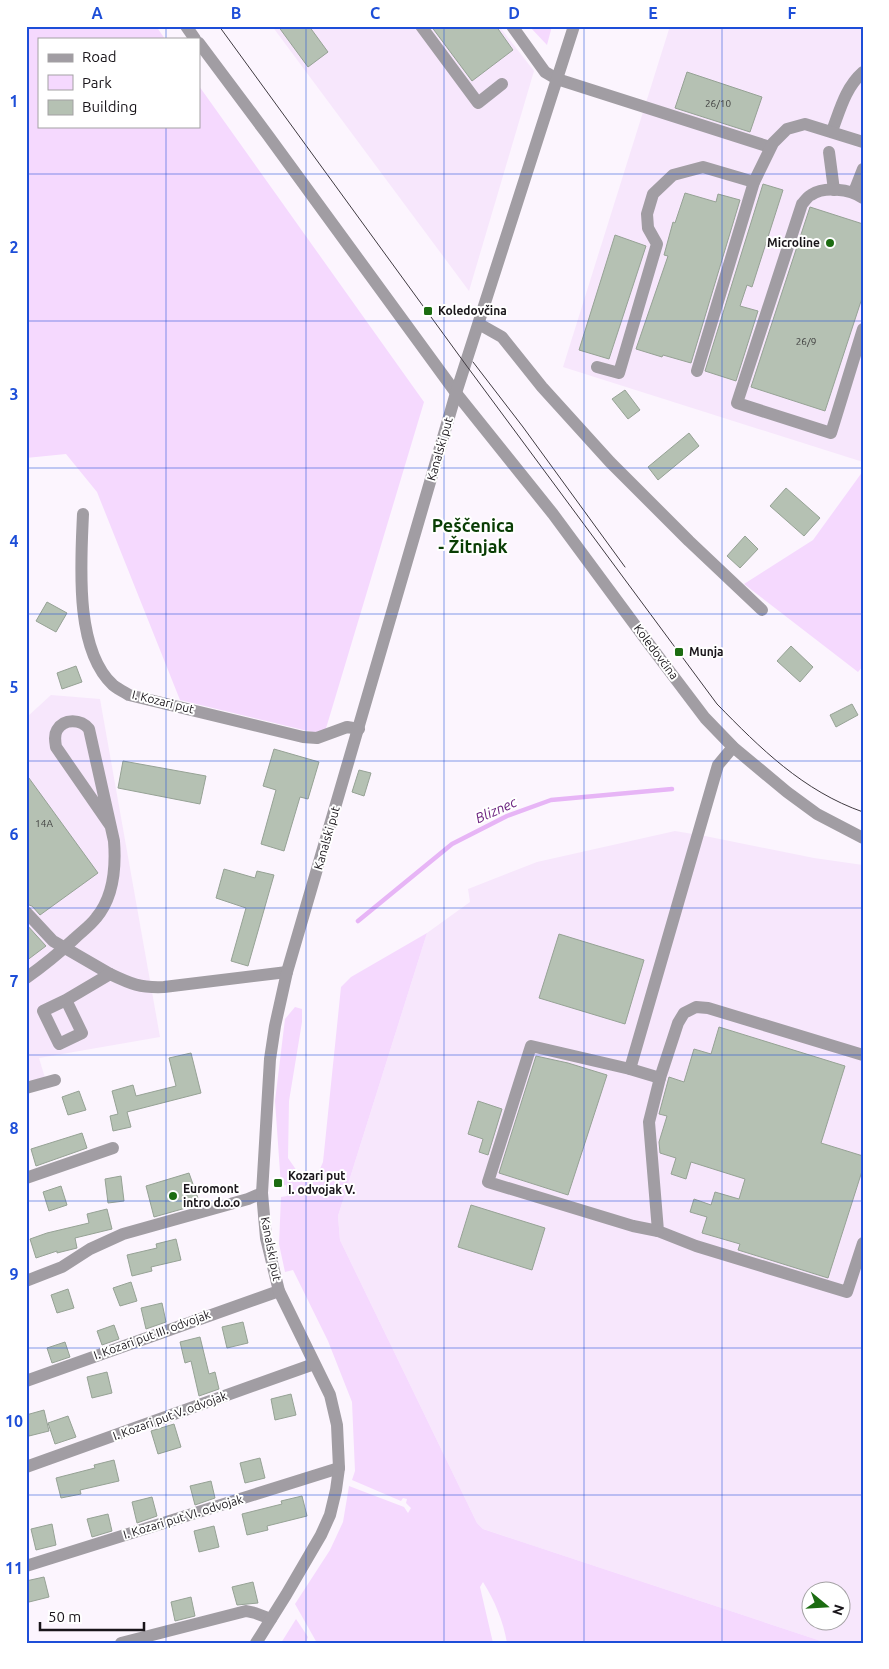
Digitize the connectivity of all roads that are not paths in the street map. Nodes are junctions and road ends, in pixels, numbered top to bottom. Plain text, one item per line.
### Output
1 (186, 26) edge
2 (421, 26) edge
3 (512, 26) edge
4 (574, 26) edge
5 (194, 38) edge
6 (200, 44) edge
7 (863, 72) edge
8 (557, 80) junction
9 (502, 84) dead end
10 (832, 131) junction
11 (863, 142) edge
12 (770, 147) junction
13 (828, 152) dead end
14 (863, 169) edge
15 (754, 182) junction
16 (834, 190) junction
17 (859, 195) edge
18 (479, 324) junction
19 (863, 329) edge
20 (597, 367) dead end
21 (697, 371) dead end
22 (456, 394) junction
23 (83, 514) dead end
24 (762, 610) dead end
25 (359, 729) junction
26 (733, 747) junction
27 (110, 825) junction
28 (863, 838) edge
29 (26, 912) edge
30 (64, 948) junction
31 (288, 972) junction
32 (110, 974) junction
33 (26, 978) edge
34 (66, 1000) dead end
35 (863, 1055) edge
36 (630, 1069) junction
37 (660, 1078) junction
38 (55, 1080) dead end
39 (26, 1088) edge
40 (113, 1148) dead end
41 (26, 1178) edge
42 (262, 1193) junction
43 (658, 1231) junction
44 (863, 1243) edge
45 (26, 1281) edge
46 (279, 1291) junction
47 (314, 1364) junction
48 (26, 1380) edge
49 (26, 1467) edge
50 (339, 1468) junction
51 (26, 1566) edge
52 (271, 1619) junction
53 (121, 1643) edge
54 (256, 1643) edge

1 - 5 street
2 - 9 street
3 - 8 street
4 - 8 street, Kanalski put
6 - 22 street, Koledovčina
7 - 10 street
8 - 12 street
8 - 18 street, Kanalski put
10 - 11 street
10 - 12 street
12 - 15 street
13 - 16 street
14 - 17 street
15 - 20 street
15 - 21 street
16 - 17 street
16 - 19 street
18 - 22 street, Kanalski put
18 - 24 street
22 - 25 street, Kanalski put
22 - 26 street, Koledovčina
23 - 25 street, I. Kozari put
25 - 31 street, Kanalski put
26 - 28 street, Koledovčina
26 - 36 street
27 - 27 street
27 - 30 street
29 - 30 street
30 - 32 street
30 - 33 street
31 - 32 street
31 - 42 street, Kanalski put
32 - 34 street
35 - 37 street
36 - 37 street
36 - 43 street
37 - 43 street
38 - 39 street
40 - 41 street
42 - 45 street
42 - 46 street, Kanalski put
43 - 44 street
46 - 47 street, Kanalski put
46 - 48 street, I. Kozari put III. odvojak
47 - 49 street, I. Kozari put V. odvojak
47 - 50 street, Kanalski put
50 - 51 street, I. Kozari put VI. odvojak
50 - 52 street, Kanalski put
52 - 53 street
52 - 54 street, Kanalski put

